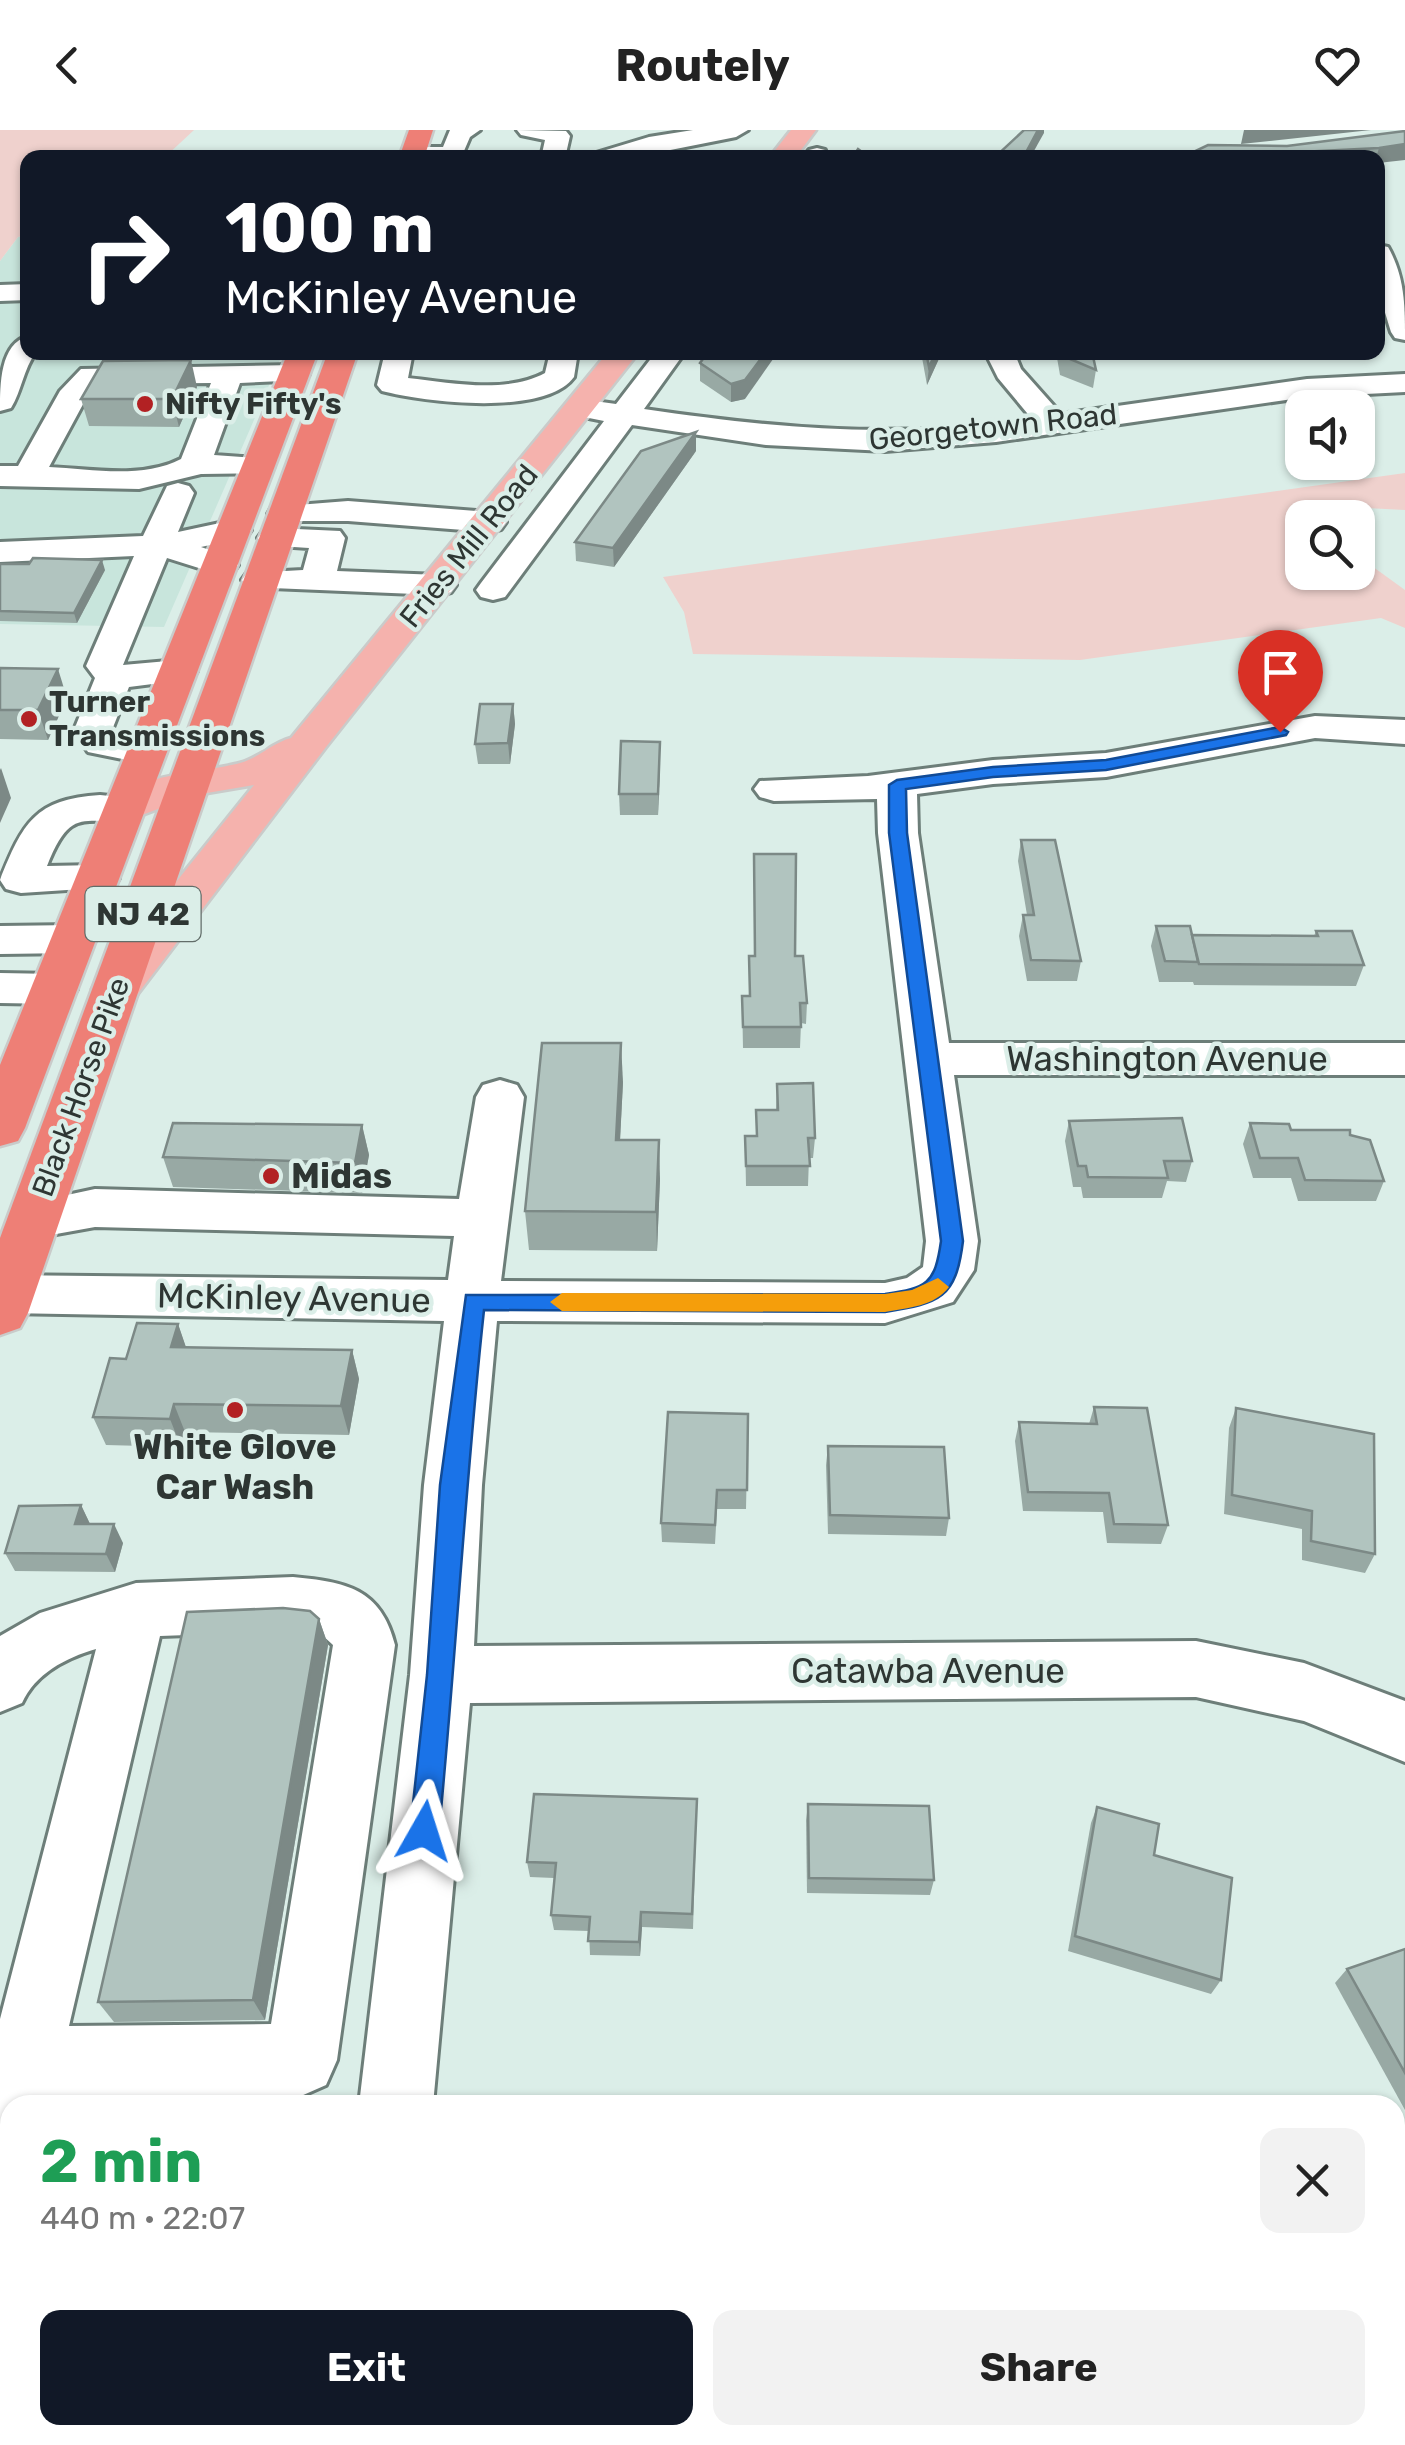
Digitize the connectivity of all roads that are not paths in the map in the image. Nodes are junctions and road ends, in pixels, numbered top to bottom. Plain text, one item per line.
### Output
1 (468, 130) edge
2 (529, 130) edge
3 (736, 130) edge
4 (804, 130) edge
5 (772, 144) edge
6 (454, 150) edge
7 (555, 150) edge
8 (630, 150) edge
9 (1385, 270) edge
10 (1405, 332) edge
11 (20, 355) edge
12 (340, 360) edge
13 (398, 360) edge
14 (562, 360) edge
15 (618, 360) edge
16 (664, 360) edge
17 (1003, 360) edge
18 (175, 363) edge
19 (298, 363) edge
20 (229, 374) junction
21 (1405, 383) edge
22 (0, 402) edge
23 (580, 408) junction
24 (624, 416) junction
25 (1054, 425) junction
26 (312, 440) junction
27 (258, 466) junction
28 (186, 478) junction
29 (22, 511) edge
30 (489, 522) junction
31 (338, 525) junction
32 (158, 545) junction
33 (255, 545) junction
34 (317, 582) junction
35 (439, 585) junction
36 (493, 590) dead end
37 (179, 671) junction
38 (114, 677) junction
39 (1405, 732) edge
40 (312, 738) junction
41 (148, 752) junction
42 (191, 783) junction
43 (897, 785) junction
44 (774, 788) dead end
45 (126, 808) junction
46 (98, 878) junction
47 (10, 884) edge
48 (74, 939) junction
49 (0, 940) edge
50 (0, 988) edge
51 (55, 988) junction
52 (116, 989) junction
53 (929, 1059) junction
54 (1405, 1059) edge
55 (11, 1068) edge
56 (500, 1097) dead end
57 (0, 1128) edge
58 (288, 1213) junction
59 (482, 1218) junction
60 (34, 1219) junction
61 (269, 1298) junction
62 (474, 1301) junction
63 (4, 1303) edge
64 (136, 1610) junction
65 (2, 1671) edge
66 (441, 1675) junction
67 (1405, 1732) edge
68 (9, 2091) edge
69 (397, 2095) edge

1 - 6 street
2 - 7 street
3 - 8 street
4 - 5 main road
9 - 10 street
11 - 22 street
12 - 26 highway, Black Horse Pike / NJ 42
13 - 14 street
15 - 23 main road, Fries Mill Road
16 - 24 street, Fries Mill Road
17 - 25 street
18 - 20 street
18 - 29 street
19 - 20 street
19 - 26 highway
19 - 27 highway, Black Horse Pike / NJ 42
20 - 28 street
21 - 25 street, Georgetown Road
23 - 24 street, Georgetown Road
23 - 30 main road, Fries Mill Road
24 - 25 street, Georgetown Road
24 - 36 street, Fries Mill Road
26 - 33 highway, Black Horse Pike / NJ 42
27 - 28 street
27 - 33 highway, Black Horse Pike / NJ 42
28 - 29 street
28 - 32 street
29 - 32 street
30 - 31 street
30 - 35 main road, Fries Mill Road
31 - 33 street
31 - 34 street
32 - 33 street
32 - 38 street
33 - 34 street
33 - 37 highway, Black Horse Pike / NJ 42
33 - 42 highway, Black Horse Pike / NJ 42
34 - 35 street
35 - 40 main road, Fries Mill Road
37 - 38 street
37 - 41 highway, Black Horse Pike / NJ 42
38 - 41 street
39 - 43 street
40 - 42 main road, Fries Mill Road
40 - 52 main road, Fries Mill Road
41 - 45 highway, Black Horse Pike / NJ 42
42 - 45 main road, Fries Mill Road
42 - 52 highway, Black Horse Pike / NJ 42
43 - 44 street
43 - 53 street
45 - 46 highway, Black Horse Pike / NJ 42
45 - 47 street
46 - 47 street
46 - 48 highway, Black Horse Pike / NJ 42
48 - 49 street
48 - 51 highway, Black Horse Pike / NJ 42
50 - 51 street
51 - 55 highway, Black Horse Pike / NJ 42
52 - 60 highway, Black Horse Pike / NJ 42
53 - 54 street, Washington Avenue
53 - 62 street, McKinley Avenue
55 - 57 highway, Black Horse Pike / NJ 42
56 - 59 street
58 - 59 street
58 - 60 street
58 - 61 street
59 - 62 street
60 - 63 highway, Black Horse Pike / NJ 42
61 - 62 street, McKinley Avenue
61 - 63 street, McKinley Avenue
62 - 66 street
64 - 65 street
64 - 68 street
64 - 68 street
66 - 67 street, Catawba Avenue
66 - 69 street

